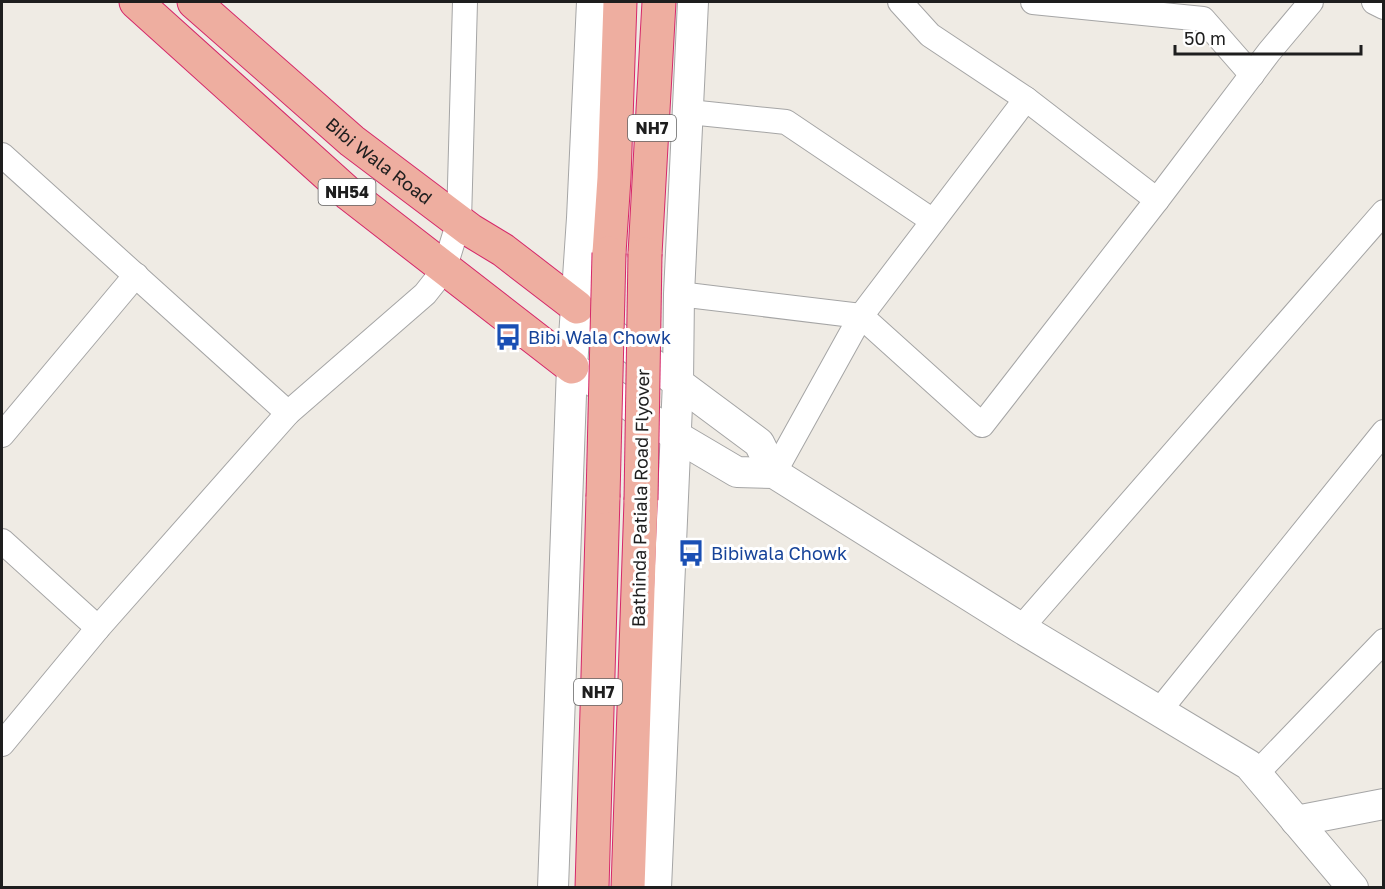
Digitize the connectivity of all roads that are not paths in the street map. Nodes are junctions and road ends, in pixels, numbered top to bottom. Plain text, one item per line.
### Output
1 (136, 2) edge
2 (194, 2) edge
3 (465, 2) edge
4 (592, 2) edge
5 (620, 2) edge
6 (659, 2) edge
7 (693, 2) edge
8 (900, 2) edge
9 (1033, 2) edge
10 (1311, 2) edge
11 (1374, 2) edge
12 (1383, 7) edge
13 (1252, 75) junction
14 (1026, 99) junction
15 (688, 112) junction
16 (2, 156) edge
17 (1157, 200) junction
18 (1383, 212) edge
19 (933, 220) junction
20 (459, 221) junction
21 (444, 270) junction
22 (136, 275) junction
23 (679, 294) junction
24 (577, 307) junction
25 (861, 316) junction
26 (572, 367) junction
27 (678, 382) junction
28 (288, 413) junction
29 (1383, 432) edge
30 (2, 435) edge
31 (676, 436) junction
32 (774, 473) junction
33 (2, 541) edge
34 (98, 628) junction
35 (1021, 628) junction
36 (1383, 640) edge
37 (1159, 711) junction
38 (4, 735) edge
39 (1256, 774) junction
40 (1383, 804) edge
41 (1296, 821) junction
42 (553, 888) edge
43 (592, 888) edge
44 (628, 888) edge
45 (656, 888) edge
46 (1353, 888) edge

1 - 21 highway, NH54
2 - 20 highway, Bibi Wala Road / NH54
3 - 20 street
4 - 24 street
5 - 43 highway, Bathinda Patiala Road Flyover / NH7, bridge
6 - 44 highway, Bathinda Patiala Road Flyover / NH7, bridge
7 - 15 street
8 - 14 street
9 - 13 street
10 - 13 street
11 - 12 street
13 - 17 street
14 - 17 street
14 - 19 street
15 - 19 street
15 - 23 street
16 - 22 street
17 - 25 street
18 - 35 street
19 - 25 street
20 - 21 street
20 - 24 highway, Bibi Wala Road / NH54
21 - 26 highway, NH54
21 - 28 street
22 - 28 street
22 - 30 street
23 - 25 street
23 - 27 street
24 - 26 street
24 - 27 street
25 - 32 street
26 - 31 street
26 - 42 street
27 - 31 street
27 - 32 street
28 - 34 street
29 - 37 street
31 - 32 street
31 - 45 street
32 - 35 street
33 - 34 street
34 - 38 street
35 - 37 street
36 - 39 street
37 - 39 street
39 - 41 street
40 - 41 street
41 - 46 street

